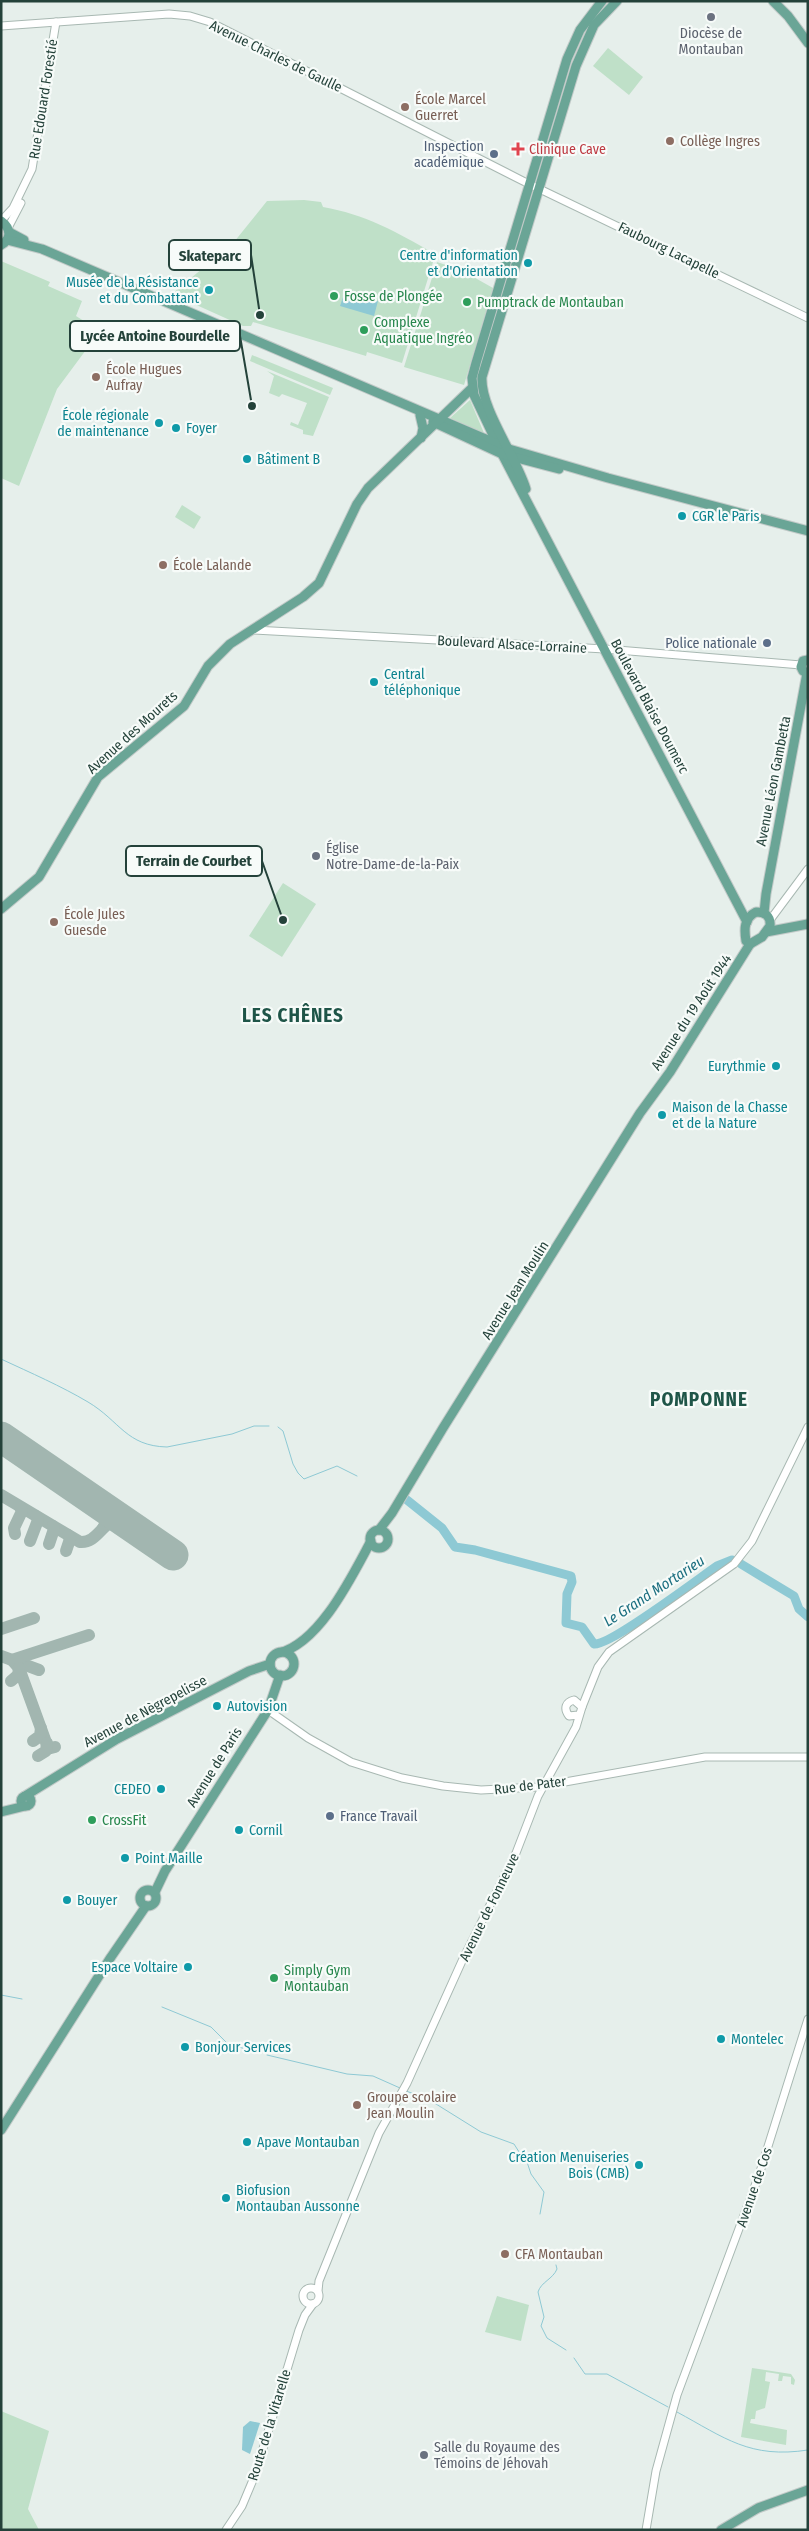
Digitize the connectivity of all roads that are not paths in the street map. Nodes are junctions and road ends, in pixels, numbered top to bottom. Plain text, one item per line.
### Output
1 (602, 1) edge
2 (618, 1) edge
3 (773, 1) edge
4 (56, 22) junction
5 (1, 26) edge
6 (808, 43) edge
7 (534, 186) junction
8 (5, 231) edge
9 (808, 318) edge
10 (472, 388) junction
11 (396, 400) junction
12 (420, 415) junction
13 (439, 422) junction
14 (421, 438) junction
15 (497, 444) junction
16 (506, 451) junction
17 (513, 458) junction
18 (538, 464) junction
19 (608, 478) junction
20 (525, 488) junction
21 (529, 503) junction
22 (808, 531) edge
23 (253, 630) junction
24 (605, 649) junction
25 (804, 662) edge
26 (807, 673) edge
27 (808, 869) edge
28 (1, 908) edge
29 (765, 917) junction
30 (747, 922) junction
31 (808, 924) edge
32 (792, 926) junction
33 (766, 932) junction
34 (748, 942) junction
35 (661, 1082) joint
36 (808, 1427) edge
37 (382, 1531) junction
38 (373, 1544) junction
39 (306, 1640) junction
40 (279, 1653) junction
41 (293, 1661) junction
42 (270, 1664) junction
43 (280, 1675) junction
44 (591, 1687) junction
45 (574, 1700) junction
46 (582, 1707) junction
47 (268, 1710) junction
48 (578, 1715) junction
49 (569, 1716) junction
50 (573, 1732) junction
51 (808, 1757) edge
52 (543, 1786) junction
53 (1, 1811) edge
54 (152, 1891) junction
55 (144, 1904) junction
56 (808, 2019) edge
57 (1, 2130) edge
58 (315, 2290) junction
59 (305, 2300) junction
60 (313, 2304) junction
61 (305, 2315) junction
62 (808, 2490) edge
63 (646, 2526) edge
64 (226, 2530) edge
65 (721, 2530) edge

1 - 7 main road
2 - 7 main road
3 - 6 main road
4 - 5 street, Avenue Charles de Gaulle
4 - 7 street, Avenue Charles de Gaulle
4 - 8 street, Rue Edouard Forestié
7 - 9 street, Faubourg Lacapelle
7 - 10 main road
7 - 16 main road, Boulevard Blaise Doumerc
8 - 11 main road
10 - 13 main road, Avenue des Mourets
10 - 15 main road
11 - 12 main road
11 - 13 main road
12 - 13 main road
12 - 14 main road
13 - 14 main road, Avenue des Mourets
13 - 15 main road
13 - 16 main road
14 - 23 main road, Avenue des Mourets
15 - 16 main road
16 - 17 main road, Boulevard Blaise Doumerc
16 - 19 main road
16 - 21 main road, Boulevard Blaise Doumerc
17 - 18 main road
17 - 20 main road, Boulevard Blaise Doumerc
18 - 19 main road
18 - 20 main road
19 - 22 main road
20 - 21 main road, Boulevard Blaise Doumerc
21 - 24 main road, Boulevard Blaise Doumerc
23 - 24 street, Boulevard Alsace-Lorraine
23 - 28 main road, Avenue des Mourets
24 - 25 street, Boulevard Alsace-Lorraine
24 - 30 main road, Boulevard Blaise Doumerc
25 - 26 main road, Avenue Léon Gambetta
26 - 29 main road, Avenue Léon Gambetta
27 - 29 street
29 - 30 main road
29 - 32 main road
29 - 33 main road
30 - 34 main road
31 - 32 main road
32 - 33 main road
33 - 34 main road
34 - 35 main road, Avenue du 19 Août 1944
35 - 37 main road, Avenue Jean Moulin
36 - 44 street, Avenue de Fonneuve
37 - 38 main road
37 - 38 main road
38 - 39 main road
39 - 40 main road
39 - 41 main road
40 - 41 main road
40 - 42 main road
41 - 43 main road
42 - 43 main road
42 - 53 main road, Avenue de Nègrepelisse
43 - 47 main road, Avenue de Paris
44 - 45 street, Avenue de Fonneuve
44 - 46 street, Avenue de Fonneuve
45 - 46 street
45 - 49 street
46 - 48 street, Avenue de Fonneuve
47 - 52 street, Rue de Pater
47 - 54 main road, Avenue de Paris
48 - 49 street
48 - 50 street, Avenue de Fonneuve
49 - 50 street
50 - 52 street, Avenue de Fonneuve
51 - 52 street, Rue de Pater
52 - 58 street, Avenue de Fonneuve
54 - 55 main road
54 - 55 main road
55 - 57 main road
56 - 63 street, Avenue de Cos
58 - 59 street
58 - 60 street, Route de la Vitarelle
59 - 60 street
59 - 61 street, Route de la Vitarelle
60 - 61 street, Route de la Vitarelle
61 - 64 street, Route de la Vitarelle
62 - 65 main road

